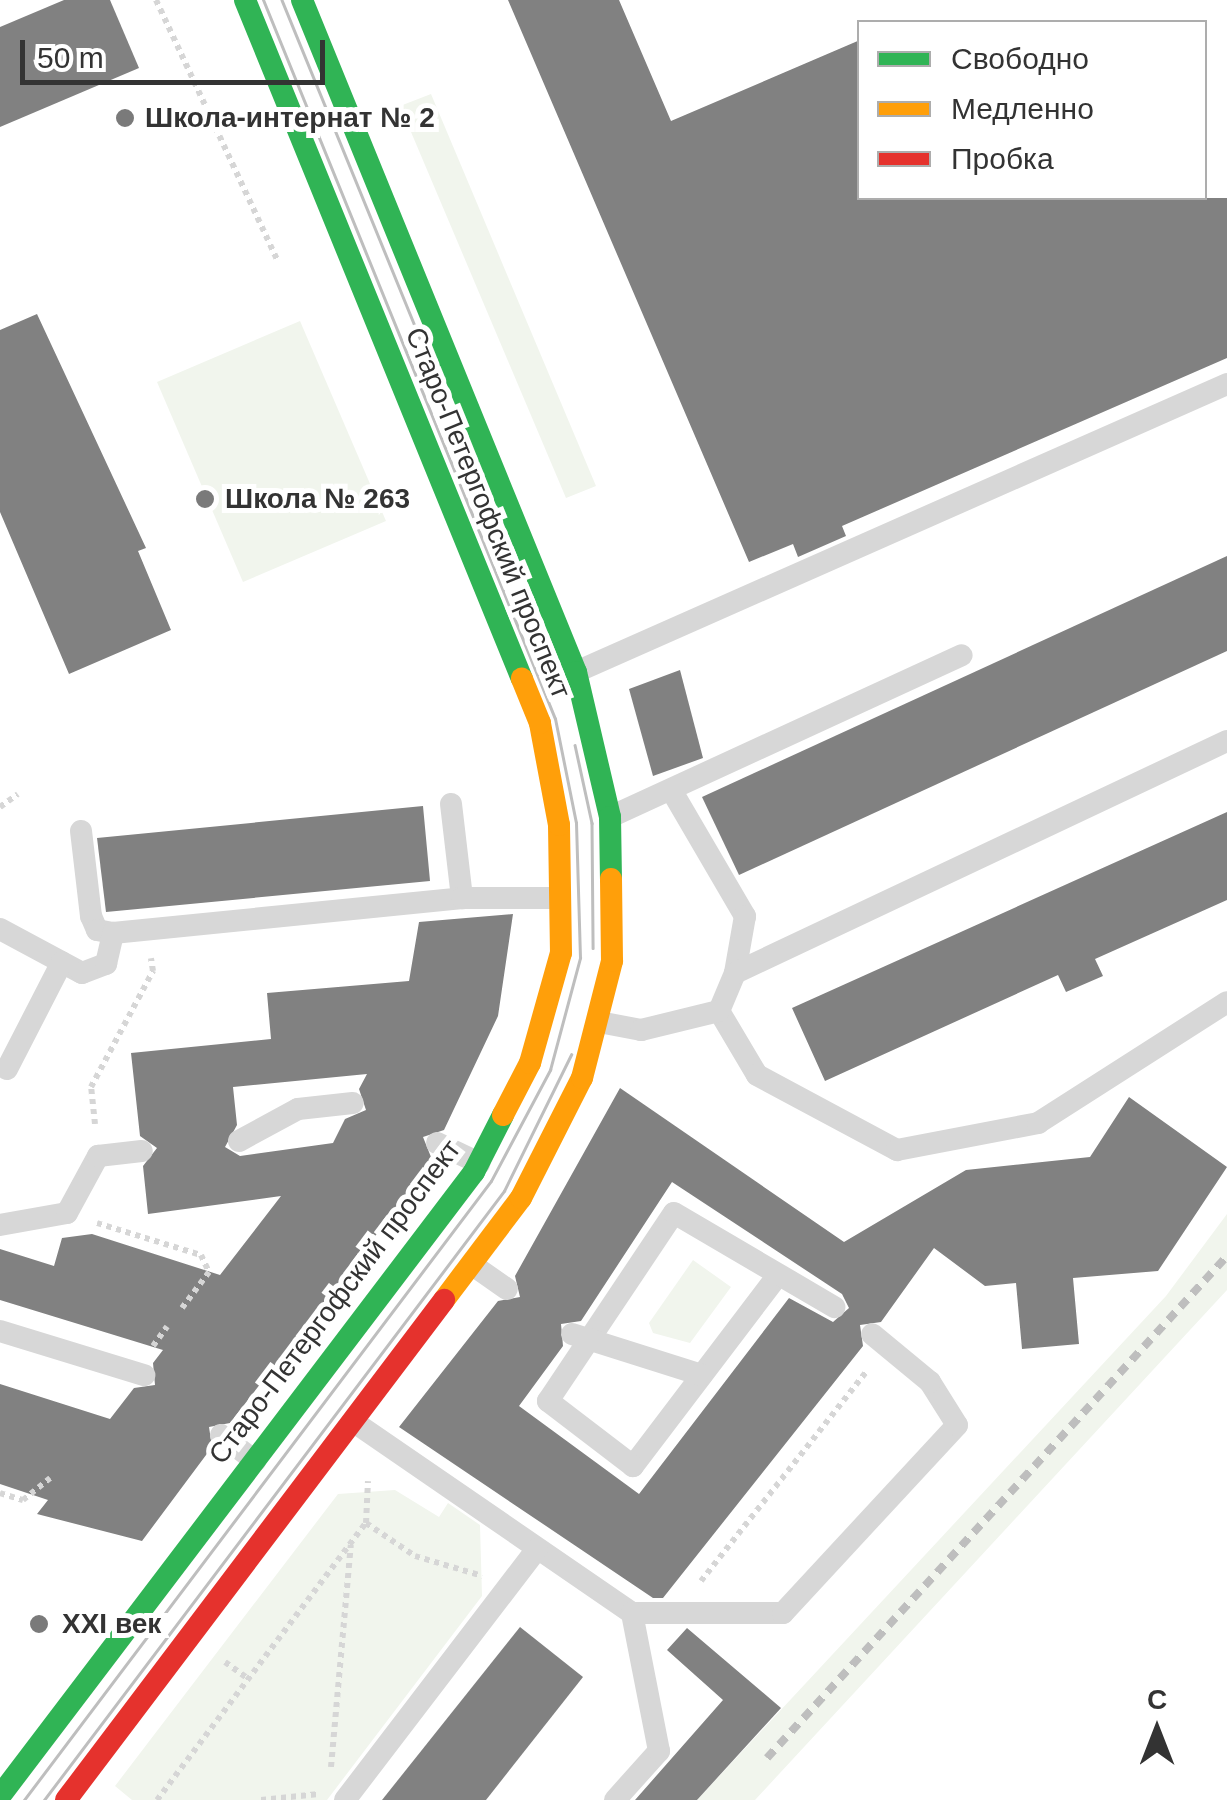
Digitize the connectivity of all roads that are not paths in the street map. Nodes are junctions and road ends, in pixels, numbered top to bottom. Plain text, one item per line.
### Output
1 (245, 0) edge
2 (302, 0) edge
3 (342, 232) junction
4 (315, 243) dead end
5 (1227, 384) edge
6 (962, 656) dead end
7 (576, 672) junction
8 (1227, 741) edge
9 (673, 793) junction
10 (451, 804) dead end
11 (610, 817) junction
12 (81, 831) dead end
13 (462, 898) junction
14 (564, 899) junction
15 (0, 929) edge
16 (113, 933) junction
17 (62, 962) junction
18 (734, 973) junction
19 (1227, 1002) edge
20 (718, 1012) junction
21 (600, 1022) junction
22 (6, 1068) dead end
23 (353, 1102) dead end
24 (239, 1141) dead end
25 (437, 1142) dead end
26 (142, 1152) dead end
27 (479, 1163) junction
28 (0, 1226) edge
29 (474, 1266) junction
30 (775, 1279) junction
31 (506, 1289) dead end
32 (834, 1307) dead end
33 (0, 1331) edge
34 (581, 1339) junction
35 (879, 1340) road end
36 (144, 1375) dead end
37 (702, 1375) junction
38 (354, 1422) junction
39 (221, 1435) dead end
40 (255, 1461) junction
41 (537, 1549) junction
42 (632, 1613) junction
43 (23, 1750) junction
44 (79, 1795) edge
45 (0, 1796) edge
46 (337, 1796) edge
47 (615, 1800) edge

1 - 3 street, Старо-Петергофский проспект
2 - 7 street, Старо-Петергофский проспект
3 - 4 lane
3 - 14 street, Старо-Петергофский проспект
5 - 7 lane
6 - 9 lane
7 - 11 street, Старо-Петергофский проспект
8 - 18 lane
9 - 11 lane
9 - 18 lane
10 - 13 lane
11 - 21 street, Старо-Петергофский проспект
12 - 16 lane
13 - 14 lane
13 - 16 lane
14 - 27 street, Старо-Петергофский проспект
15 - 17 lane
16 - 17 lane
17 - 22 lane
18 - 20 lane
19 - 20 lane
20 - 21 lane
21 - 29 street, Старо-Петергофский проспект
23 - 24 lane
25 - 27 lane
26 - 28 lane
27 - 40 street, Старо-Петергофский проспект
29 - 31 lane
29 - 38 street, Старо-Петергофский проспект
30 - 32 lane
30 - 34 lane
30 - 37 lane
33 - 36 lane
34 - 37 lane
34 - 37 lane
35 - 42 lane
38 - 41 lane
38 - 44 street, Старо-Петергофский проспект
39 - 40 lane
40 - 43 street, Старо-Петергофский проспект
41 - 42 lane
41 - 46 lane
42 - 47 lane
43 - 44 lane
43 - 45 street, Старо-Петергофский проспект

